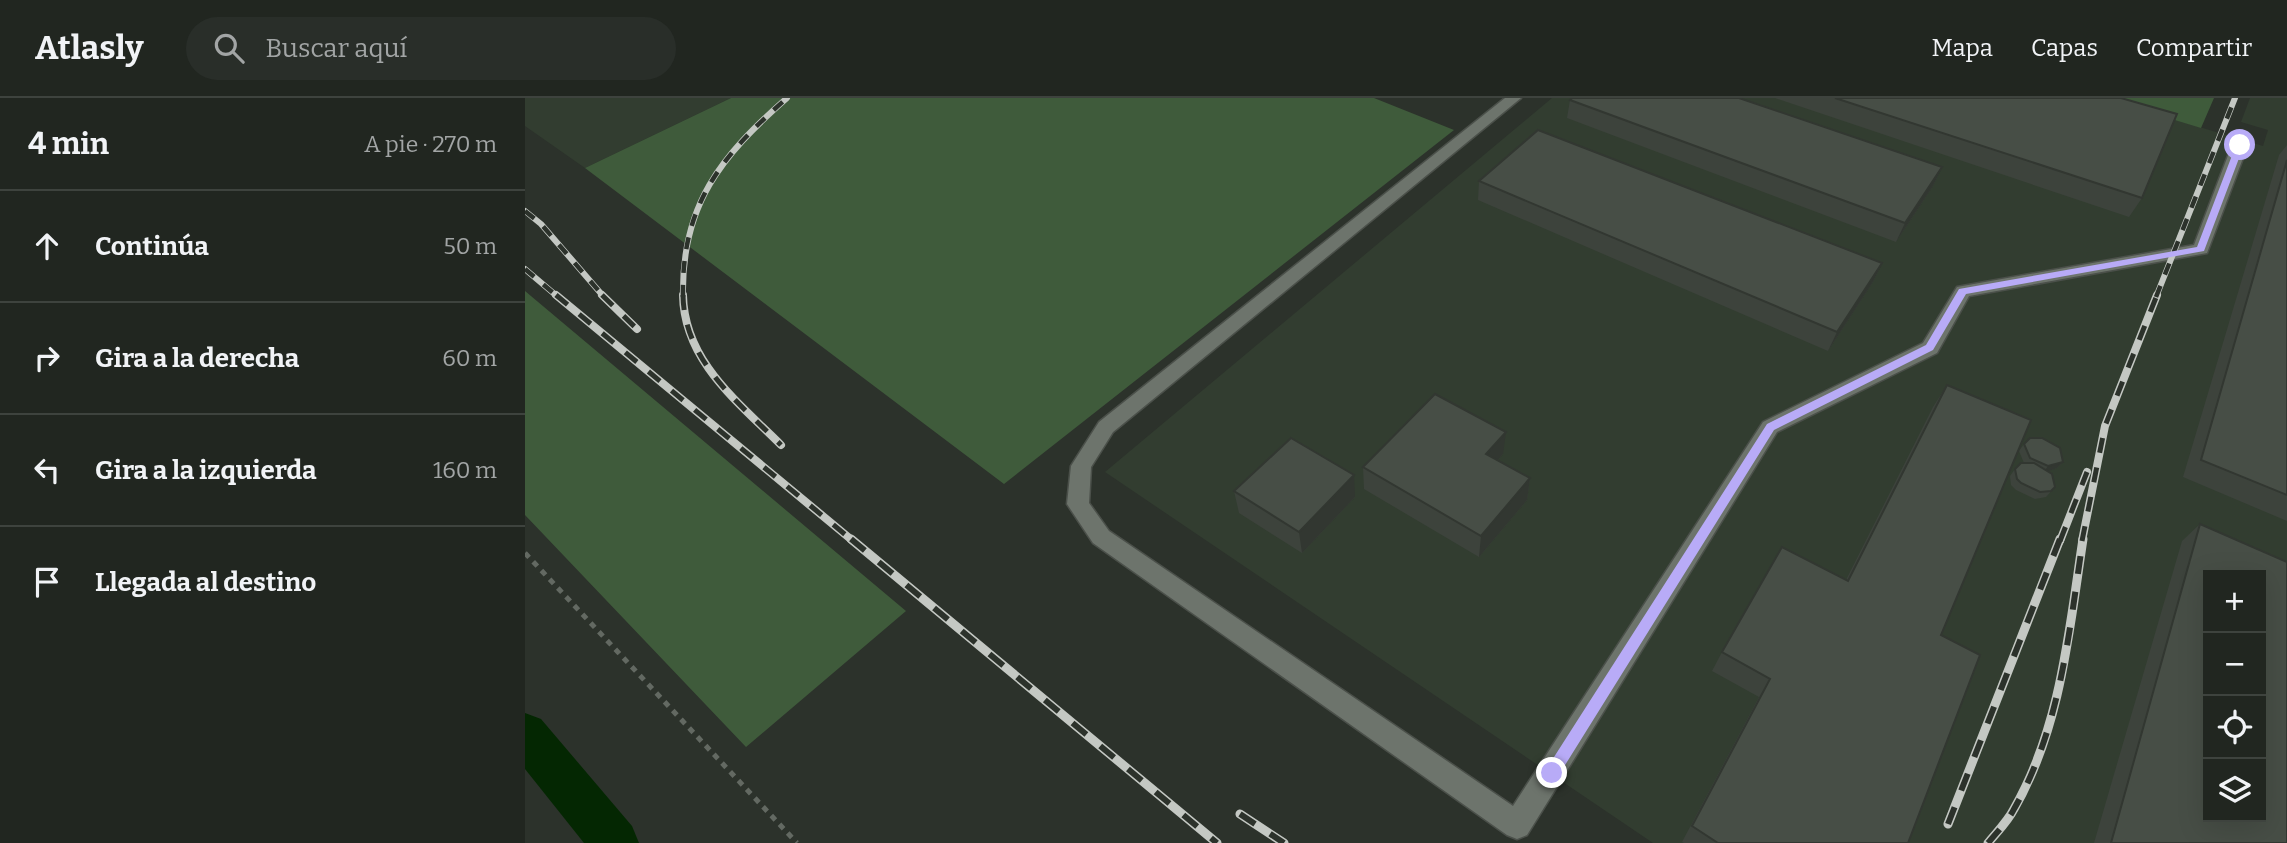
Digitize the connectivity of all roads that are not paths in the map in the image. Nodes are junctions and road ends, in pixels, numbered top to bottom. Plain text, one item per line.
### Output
1 (1514, 98) edge
2 (2240, 145) dead end

1 - 2 lane

